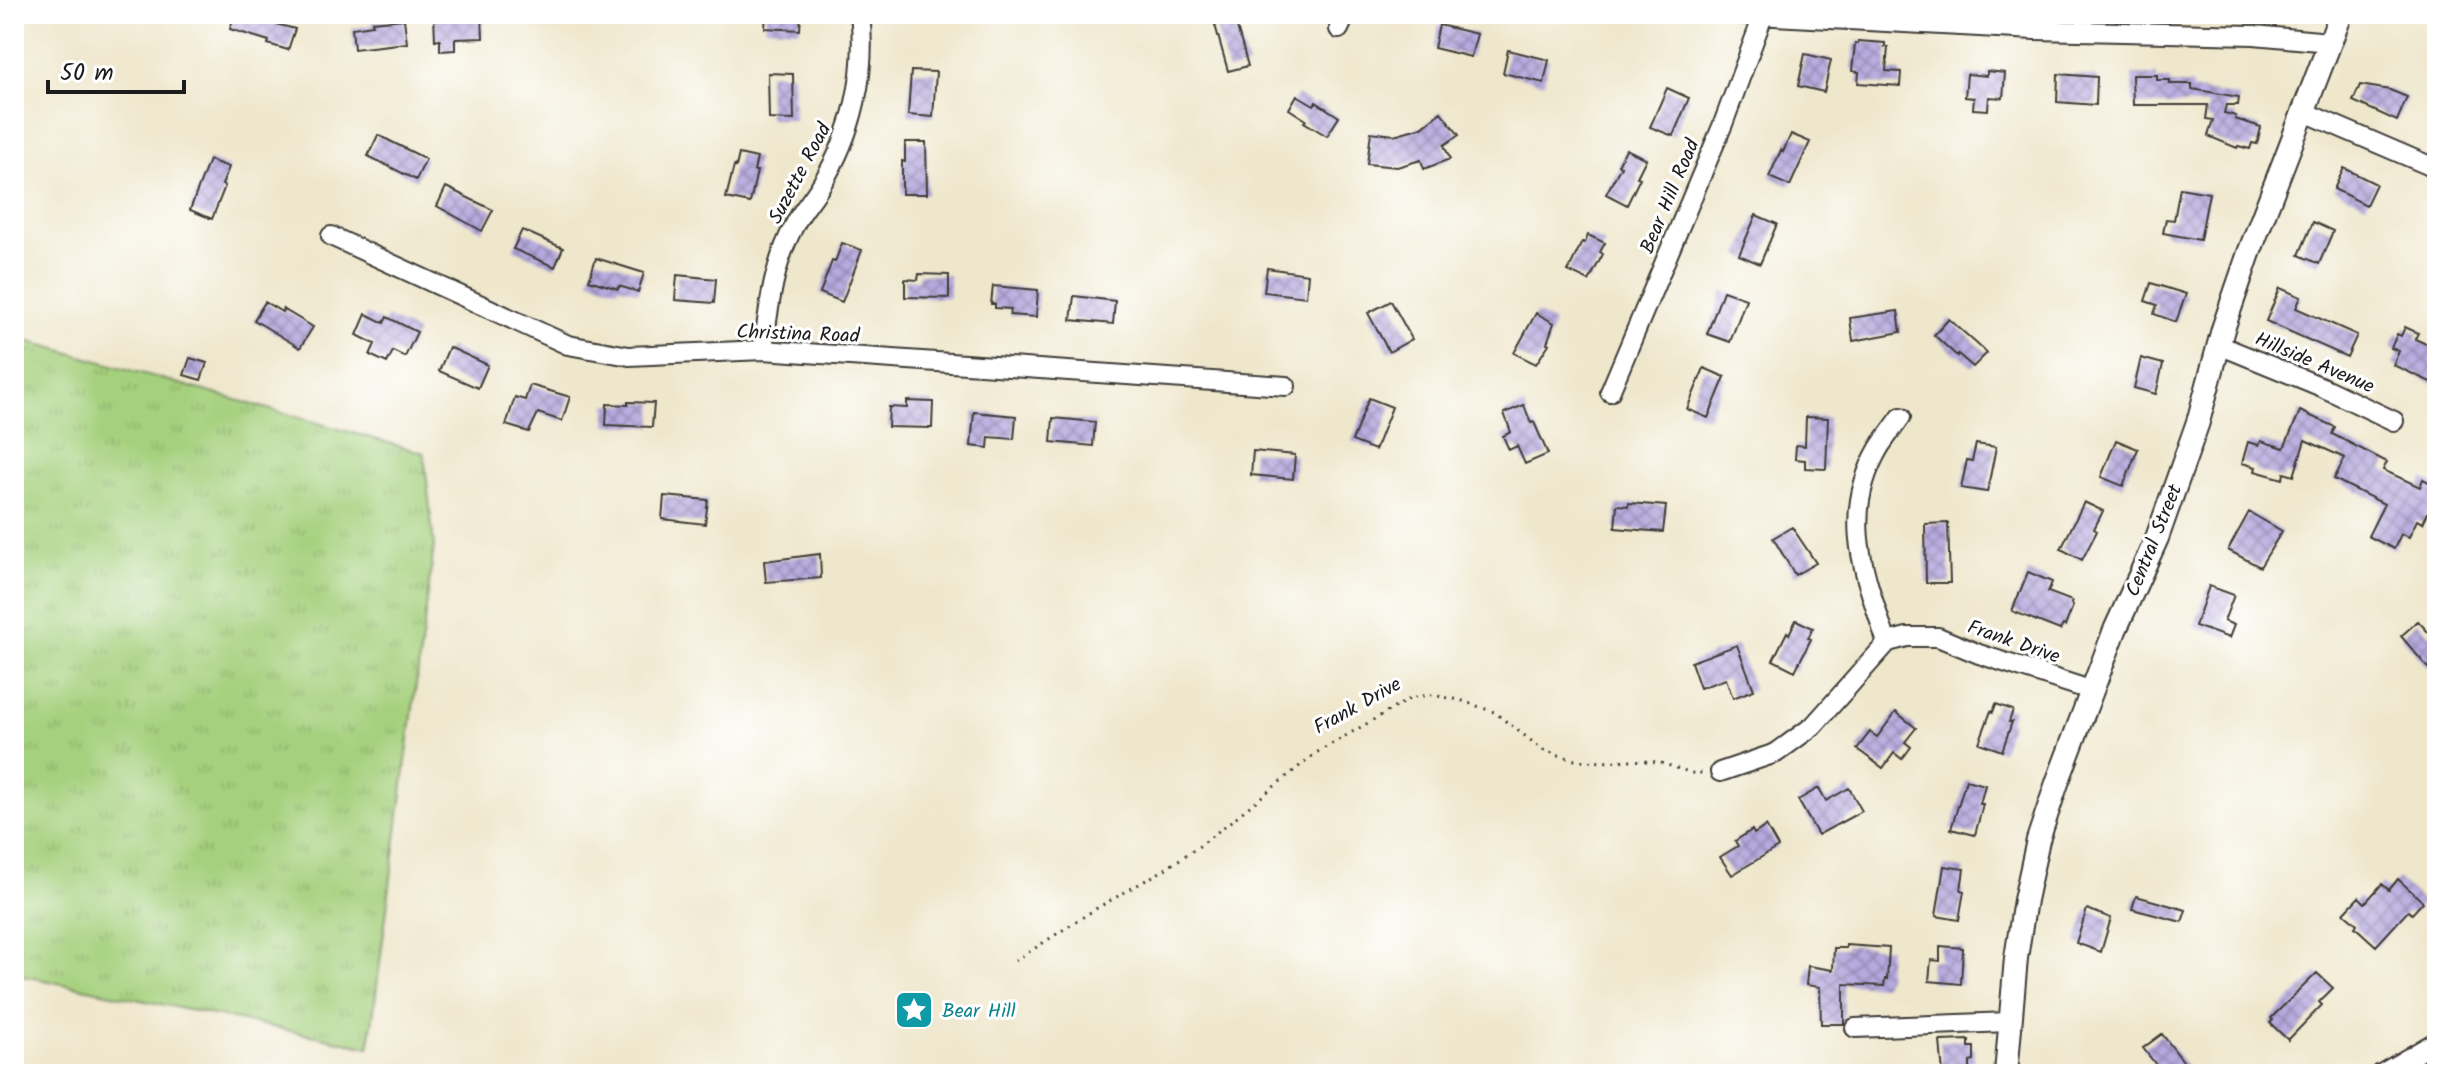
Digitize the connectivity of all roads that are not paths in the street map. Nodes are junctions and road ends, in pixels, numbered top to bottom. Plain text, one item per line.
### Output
1 (860, 14) edge
2 (1738, 14) edge
3 (2341, 14) edge
4 (1763, 16) edge
5 (2329, 42) junction
6 (2302, 111) junction
7 (2437, 169) edge
8 (331, 236) dead end
9 (2219, 345) junction
10 (763, 350) junction
11 (1286, 386) dead end
12 (1610, 392) dead end
13 (1901, 417) dead end
14 (2394, 421) dead end
15 (1887, 643) junction
16 (2093, 691) junction
17 (1720, 772) road end
18 (2009, 1022) junction
19 (1855, 1028) dead end
20 (2437, 1041) edge
21 (2006, 1074) edge
22 (2381, 1074) edge

1 - 10 street, Suzette Road
2 - 4 street
3 - 5 street, Central Street
4 - 5 street
4 - 12 street, Bear Hill Road
5 - 6 street, Central Street
6 - 7 street
6 - 9 street, Central Street
8 - 10 street, Christina Road
9 - 14 street, Hillside Avenue
9 - 16 street, Central Street
10 - 11 street, Christina Road
13 - 15 street
15 - 16 street, Frank Drive
15 - 17 street
16 - 18 street, Central Street
18 - 19 street
18 - 21 street, Central Street
20 - 22 street

